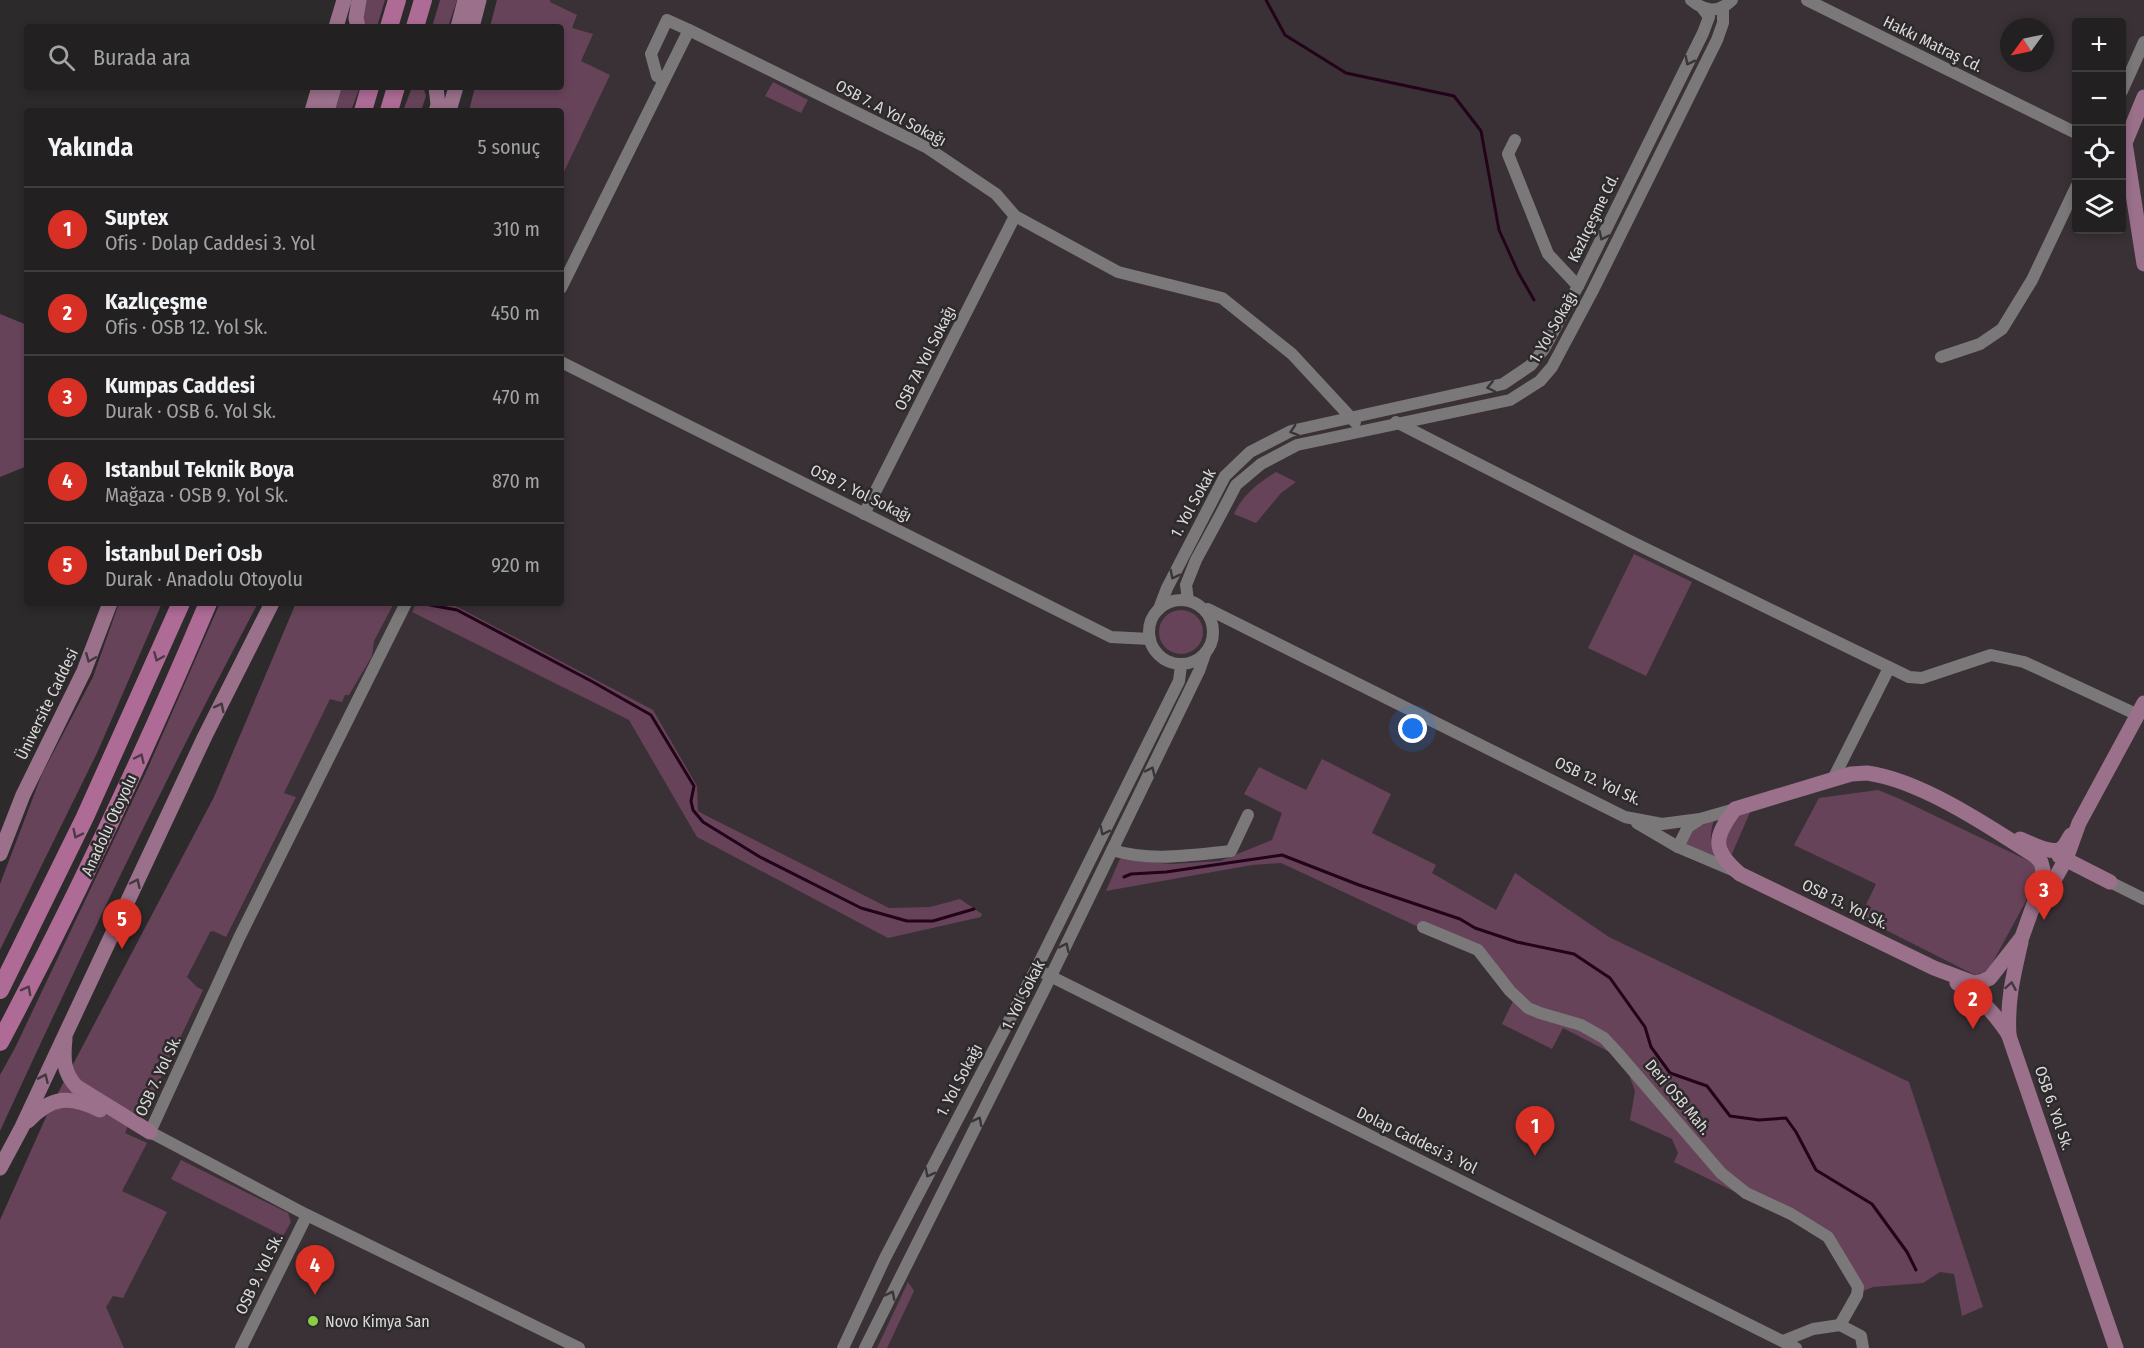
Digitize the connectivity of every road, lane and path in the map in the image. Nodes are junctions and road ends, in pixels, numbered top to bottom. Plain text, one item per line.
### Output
1 (344, 0) edge
2 (359, 0) edge
3 (397, 0) edge
4 (423, 0) edge
5 (465, 0) edge
6 (479, 0) edge
7 (1691, 0) edge
8 (1807, 0) edge
9 (1727, 4) edge
10 (1703, 9) junction
11 (337, 24) edge
12 (357, 24) edge
13 (389, 24) edge
14 (416, 24) edge
15 (459, 24) edge
16 (473, 24) edge
17 (689, 30) junction
18 (2144, 42) edge
19 (664, 80) junction
20 (2126, 80) edge
21 (318, 90) edge
22 (333, 90) edge
23 (369, 90) edge
24 (395, 90) edge
25 (436, 90) edge
26 (455, 90) edge
27 (2144, 97) edge
28 (313, 108) edge
29 (328, 108) edge
30 (364, 108) edge
31 (390, 108) edge
32 (437, 108) edge
33 (450, 108) edge
34 (2072, 131) edge
35 (1515, 140) dead end
36 (2072, 195) edge
37 (1015, 216) junction
38 (2144, 264) edge
39 (564, 282) edge
40 (1578, 286) junction
41 (1941, 357) dead end
42 (564, 364) edge
43 (1384, 410) junction
44 (1351, 417) junction
45 (1397, 424) junction
46 (1361, 430) junction
47 (864, 514) junction
48 (1188, 600) junction
49 (109, 606) edge
50 (180, 606) edge
51 (207, 606) edge
52 (270, 606) edge
53 (405, 606) edge
54 (1159, 609) junction
55 (1205, 610) junction
56 (1240, 625) junction
57 (1214, 630) junction
58 (1150, 639) junction
59 (1205, 654) junction
60 (1181, 665) junction
61 (1889, 668) junction
62 (2141, 709) edge
63 (1833, 779) junction
64 (1735, 808) junction
65 (1248, 815) dead end
66 (1625, 817) junction
67 (1700, 819) junction
68 (2079, 823) junction
69 (1993, 828) junction
70 (1678, 847) junction
71 (1112, 850) junction
72 (2048, 850) junction
73 (0, 854) edge
74 (2072, 857) junction
75 (1740, 874) junction
76 (2054, 882) junction
77 (2110, 882) junction
78 (2144, 899) edge
79 (1423, 927) dead end
80 (2022, 937) junction
81 (1934, 968) junction
82 (1036, 969) junction
83 (1051, 976) junction
84 (0, 990) edge
85 (67, 1028) junction
86 (2009, 1036) junction
87 (0, 1042) edge
88 (22, 1127) junction
89 (150, 1132) junction
90 (0, 1168) edge
91 (307, 1215) junction
92 (1840, 1325) junction
93 (1783, 1341) junction
94 (241, 1348) edge
95 (579, 1348) edge
96 (843, 1348) edge
97 (865, 1348) edge
98 (1796, 1348) edge
99 (1863, 1348) edge
100 (2116, 1348) edge

1 - 11 main road
2 - 12 main road
3 - 13 highway
4 - 14 highway
5 - 15 main road
6 - 16 main road
7 - 10 street
8 - 34 street, Hakkı Matraş Cd.
9 - 10 street
9 - 45 street, 1. Yol Sokağı
10 -> 40 street, Kazlıçeşme Cd.
17 - 19 street
17 - 19 street, OSB 7. A Yol Sokağı
17 - 37 street, OSB 7. A Yol Sokağı
18 - 20 street
19 - 39 street
21 - 28 main road
22 - 29 main road
23 - 30 highway
24 - 31 highway
25 - 32 main road
26 - 33 main road
27 - 38 main road
35 - 40 street
36 - 41 street
37 - 44 street, OSB 7. A Yol Sokağı
37 - 47 street, OSB 7A Yol Sokağı
40 -> 43 street, Kazlıçeşme Cd.
42 - 47 street, OSB 7. Yol Sokağı
43 - 44 street, Kazlıçeşme Cd.
43 - 45 street
44 - 46 street, OSB 7. A Yol Sokağı
44 -> 54 street, 1. Yol Sokak
45 - 46 street, 1. Yol Sokağı
45 - 61 street
46 - 48 street, 1. Yol Sokağı
47 - 58 street, OSB 7. Yol Sokağı
48 - 54 street
48 - 55 street
49 -> 73 main road, Üniversite Caddesi
50 -> 84 highway, Anadolu Otoyolu
87 -> 51 highway, Anadolu Otoyolu
85 -> 52 main road
53 - 89 street, OSB 7. Yol Sk.
54 - 58 street
55 - 56 street, OSB 12. Yol Sk.
55 - 57 street
56 - 57 street
56 - 66 street, OSB 12. Yol Sk.
57 - 59 street
58 - 60 street
59 - 60 street
71 -> 59 street, 1. Yol Sokak
60 -> 82 street, 1. Yol Sokağı
61 - 62 street
61 - 63 street
62 - 68 main road
63 - 64 main road, OSB 12. Yol Sk.
63 - 69 main road, OSB 12. Yol Sk.
64 - 67 street, OSB 12. Yol Sk.
64 - 75 main road
65 - 71 street
66 - 67 street, OSB 12. Yol Sk.
66 - 70 street
67 - 70 street
68 - 72 main road
68 - 74 main road, OSB 6. Yol Sk.
69 - 72 main road
69 - 80 main road
70 - 75 street
83 -> 71 street, 1. Yol Sokak
72 - 74 main road
74 - 76 main road, OSB 6. Yol Sk.
74 - 77 main road
75 - 81 main road, OSB 13. Yol Sk.
76 - 77 main road
76 - 80 main road, OSB 6. Yol Sk.
77 - 78 street
79 - 92 street, Deri OSB Mah.
80 - 81 main road
86 -> 80 main road, OSB 6. Yol Sk.
81 - 86 main road
82 - 83 street, Dolap Caddesi 3. Yol
82 -> 96 street, 1. Yol Sokağı
83 - 93 street, Dolap Caddesi 3. Yol
97 -> 83 street, 1. Yol Sokak
88 -> 85 main road
85 - 89 main road
86 - 100 main road, OSB 6. Yol Sk.
88 - 89 main road
88 - 90 main road
89 - 91 street, OSB 7. Yol Sk.
91 - 94 street, OSB 9. Yol Sk.
91 - 95 street, OSB 7. Yol Sk.
92 - 93 street
92 - 99 street
93 - 98 street, Dolap Caddesi 3. Yol

